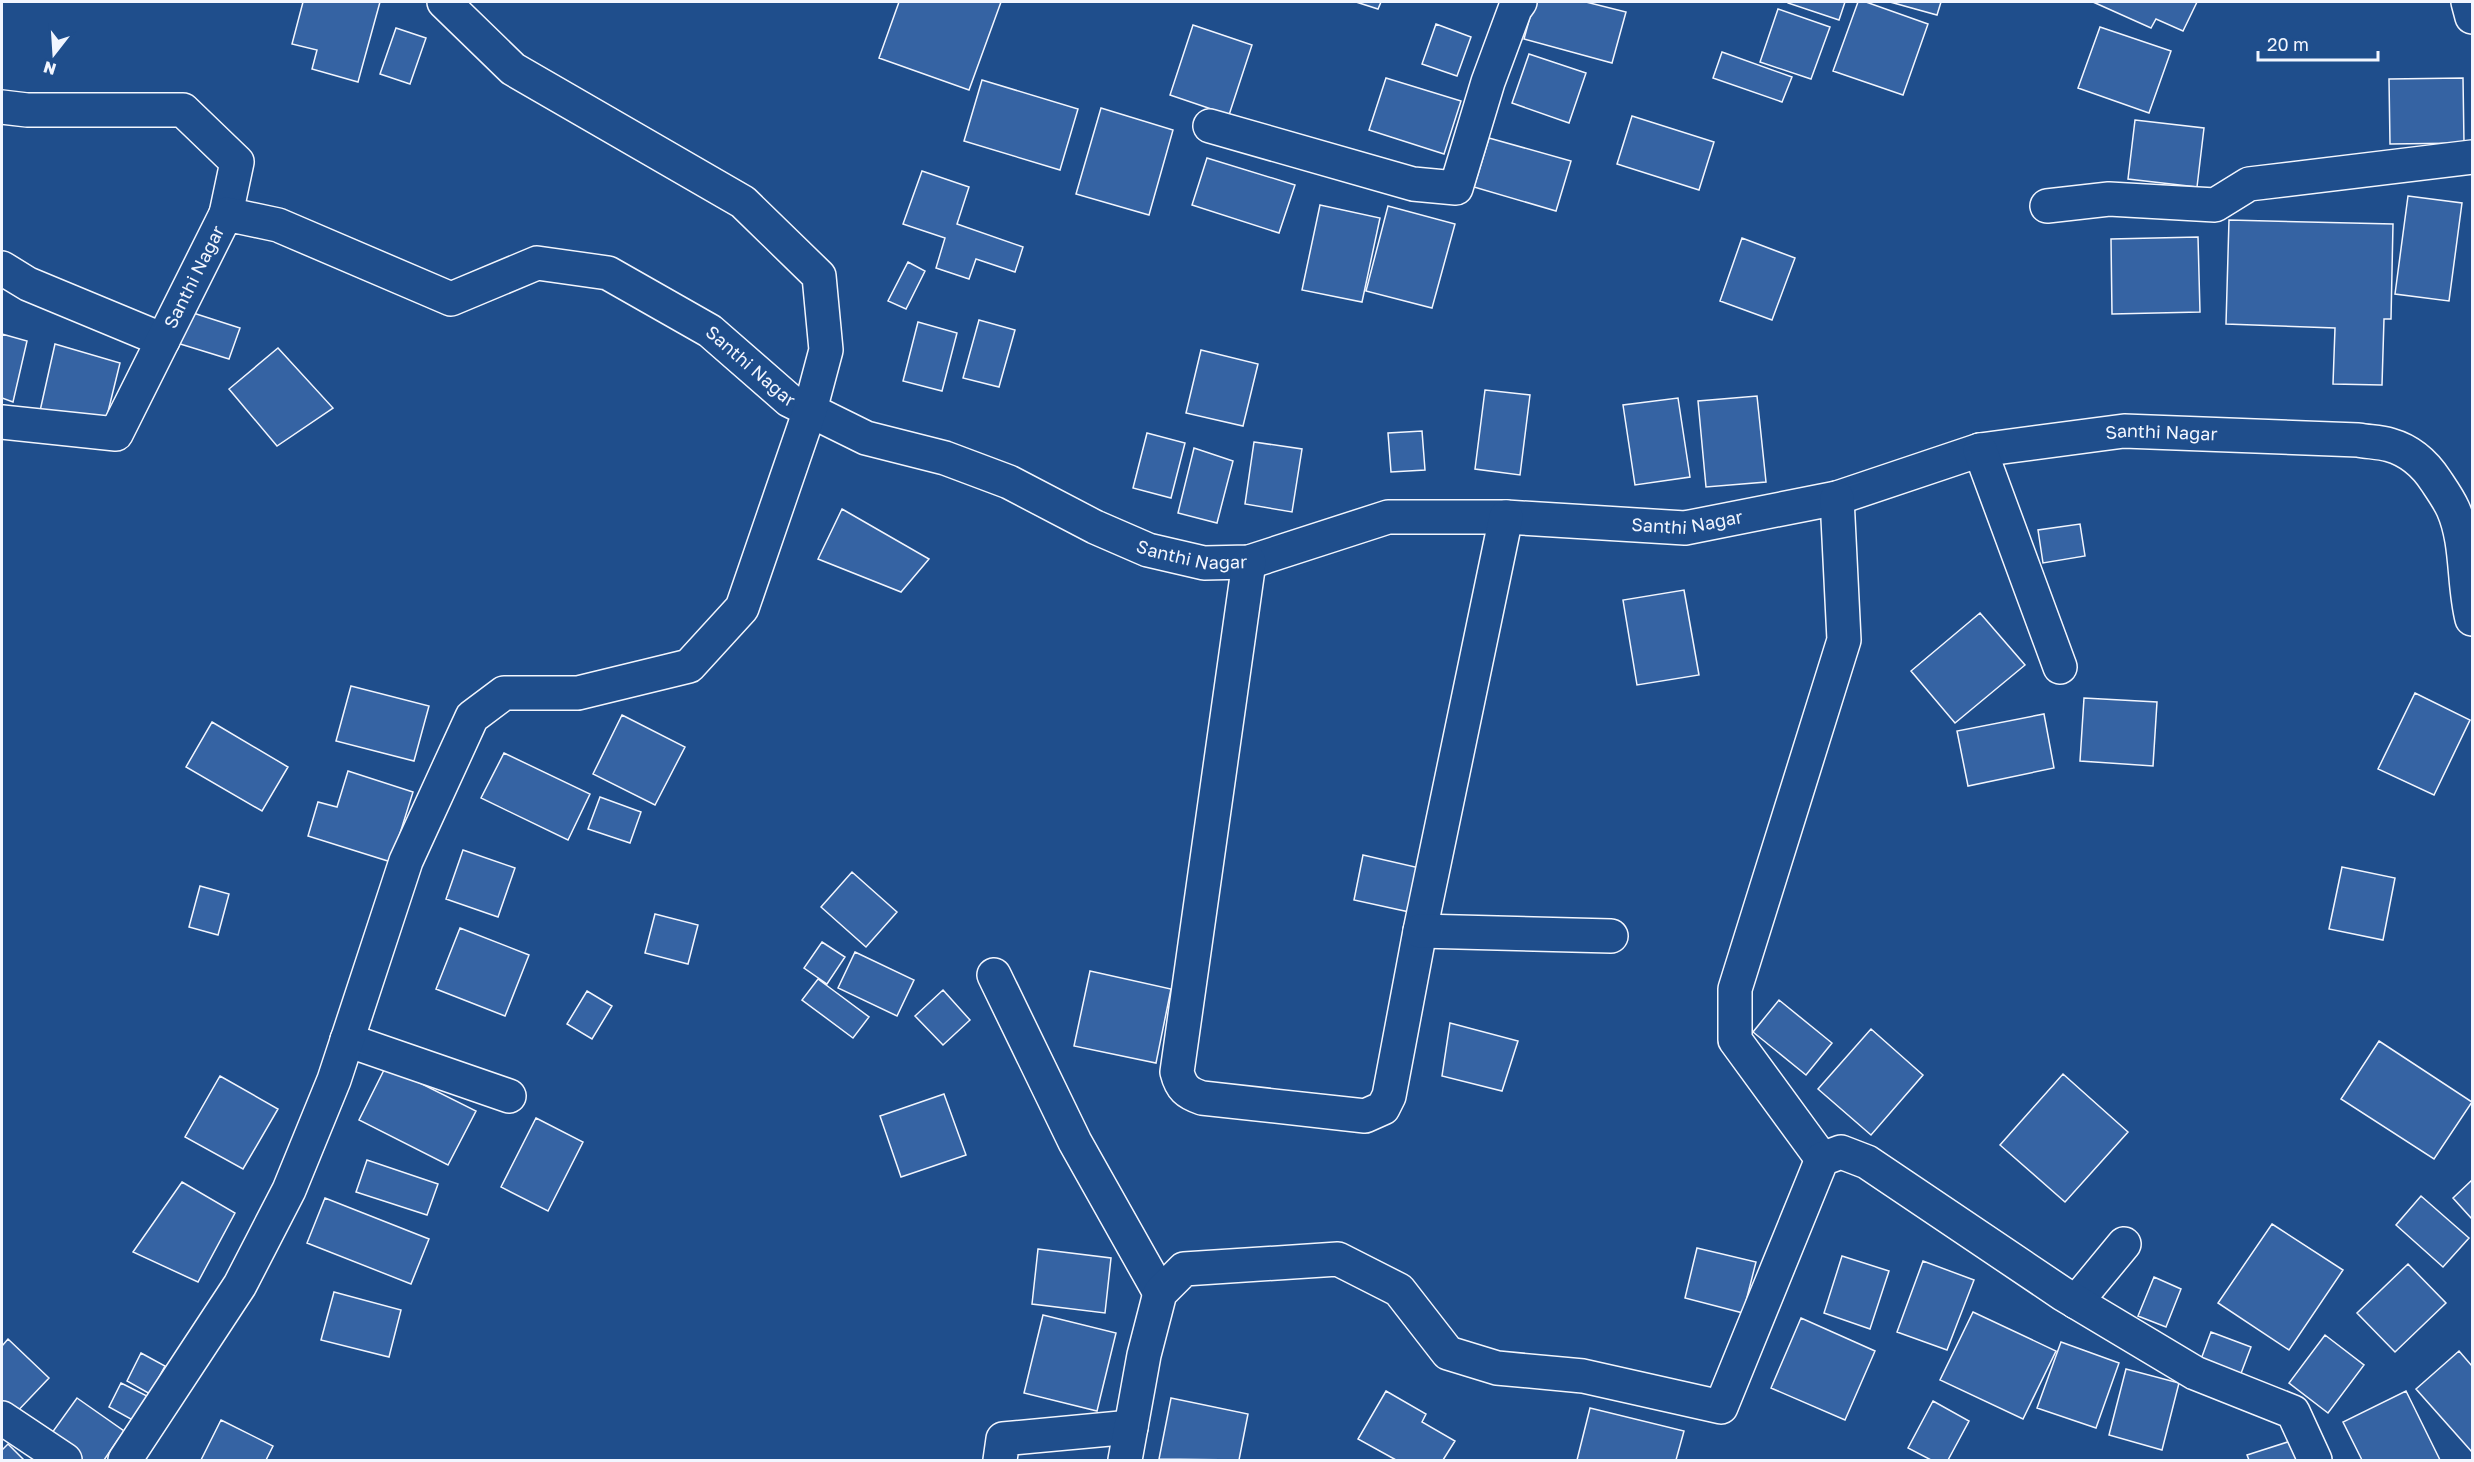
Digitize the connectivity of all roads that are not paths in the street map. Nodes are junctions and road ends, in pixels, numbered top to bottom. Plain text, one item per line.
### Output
1 (444, 2) edge
2 (1521, 2) edge
3 (2468, 2) edge
4 (2472, 17) edge
5 (2, 107) edge
6 (1210, 126) dead end
7 (2472, 157) edge
8 (2047, 206) dead end
9 (226, 214) junction
10 (2, 268) edge
11 (163, 340) junction
12 (810, 410) junction
13 (2, 422) edge
14 (1980, 450) junction
15 (1837, 498) junction
16 (1506, 517) junction
17 (1249, 562) junction
18 (2472, 619) edge
19 (2061, 667) dead end
20 (1420, 930) junction
21 (1611, 936) dead end
22 (993, 975) dead end
23 (347, 1040) junction
24 (509, 1096) dead end
25 (1821, 1159) junction
26 (2124, 1244) dead end
27 (1160, 1293) junction
28 (2076, 1302) junction
29 (2, 1418) edge
30 (1131, 1427) junction
31 (65, 1461) edge
32 (125, 1461) edge
33 (1000, 1461) edge
34 (1125, 1461) edge
35 (2314, 1461) edge

1 - 12 street
2 - 6 street
3 - 4 street
5 - 9 street
7 - 8 street
9 - 11 street, Santhi Nagar
9 - 12 street, Santhi Nagar
10 - 11 street
11 - 13 street, Santhi Nagar
12 - 17 street, Santhi Nagar
12 - 23 street
14 - 15 street, Santhi Nagar
14 - 18 street, Santhi Nagar
14 - 19 street
15 - 16 street, Santhi Nagar
15 - 25 street
16 - 17 street, Santhi Nagar
16 - 20 street
17 - 20 street
20 - 21 street
22 - 27 street
23 - 24 street
23 - 32 street
25 - 27 street
25 - 28 street
26 - 28 street
27 - 30 street
28 - 35 street
29 - 31 street
30 - 33 street
30 - 34 street

